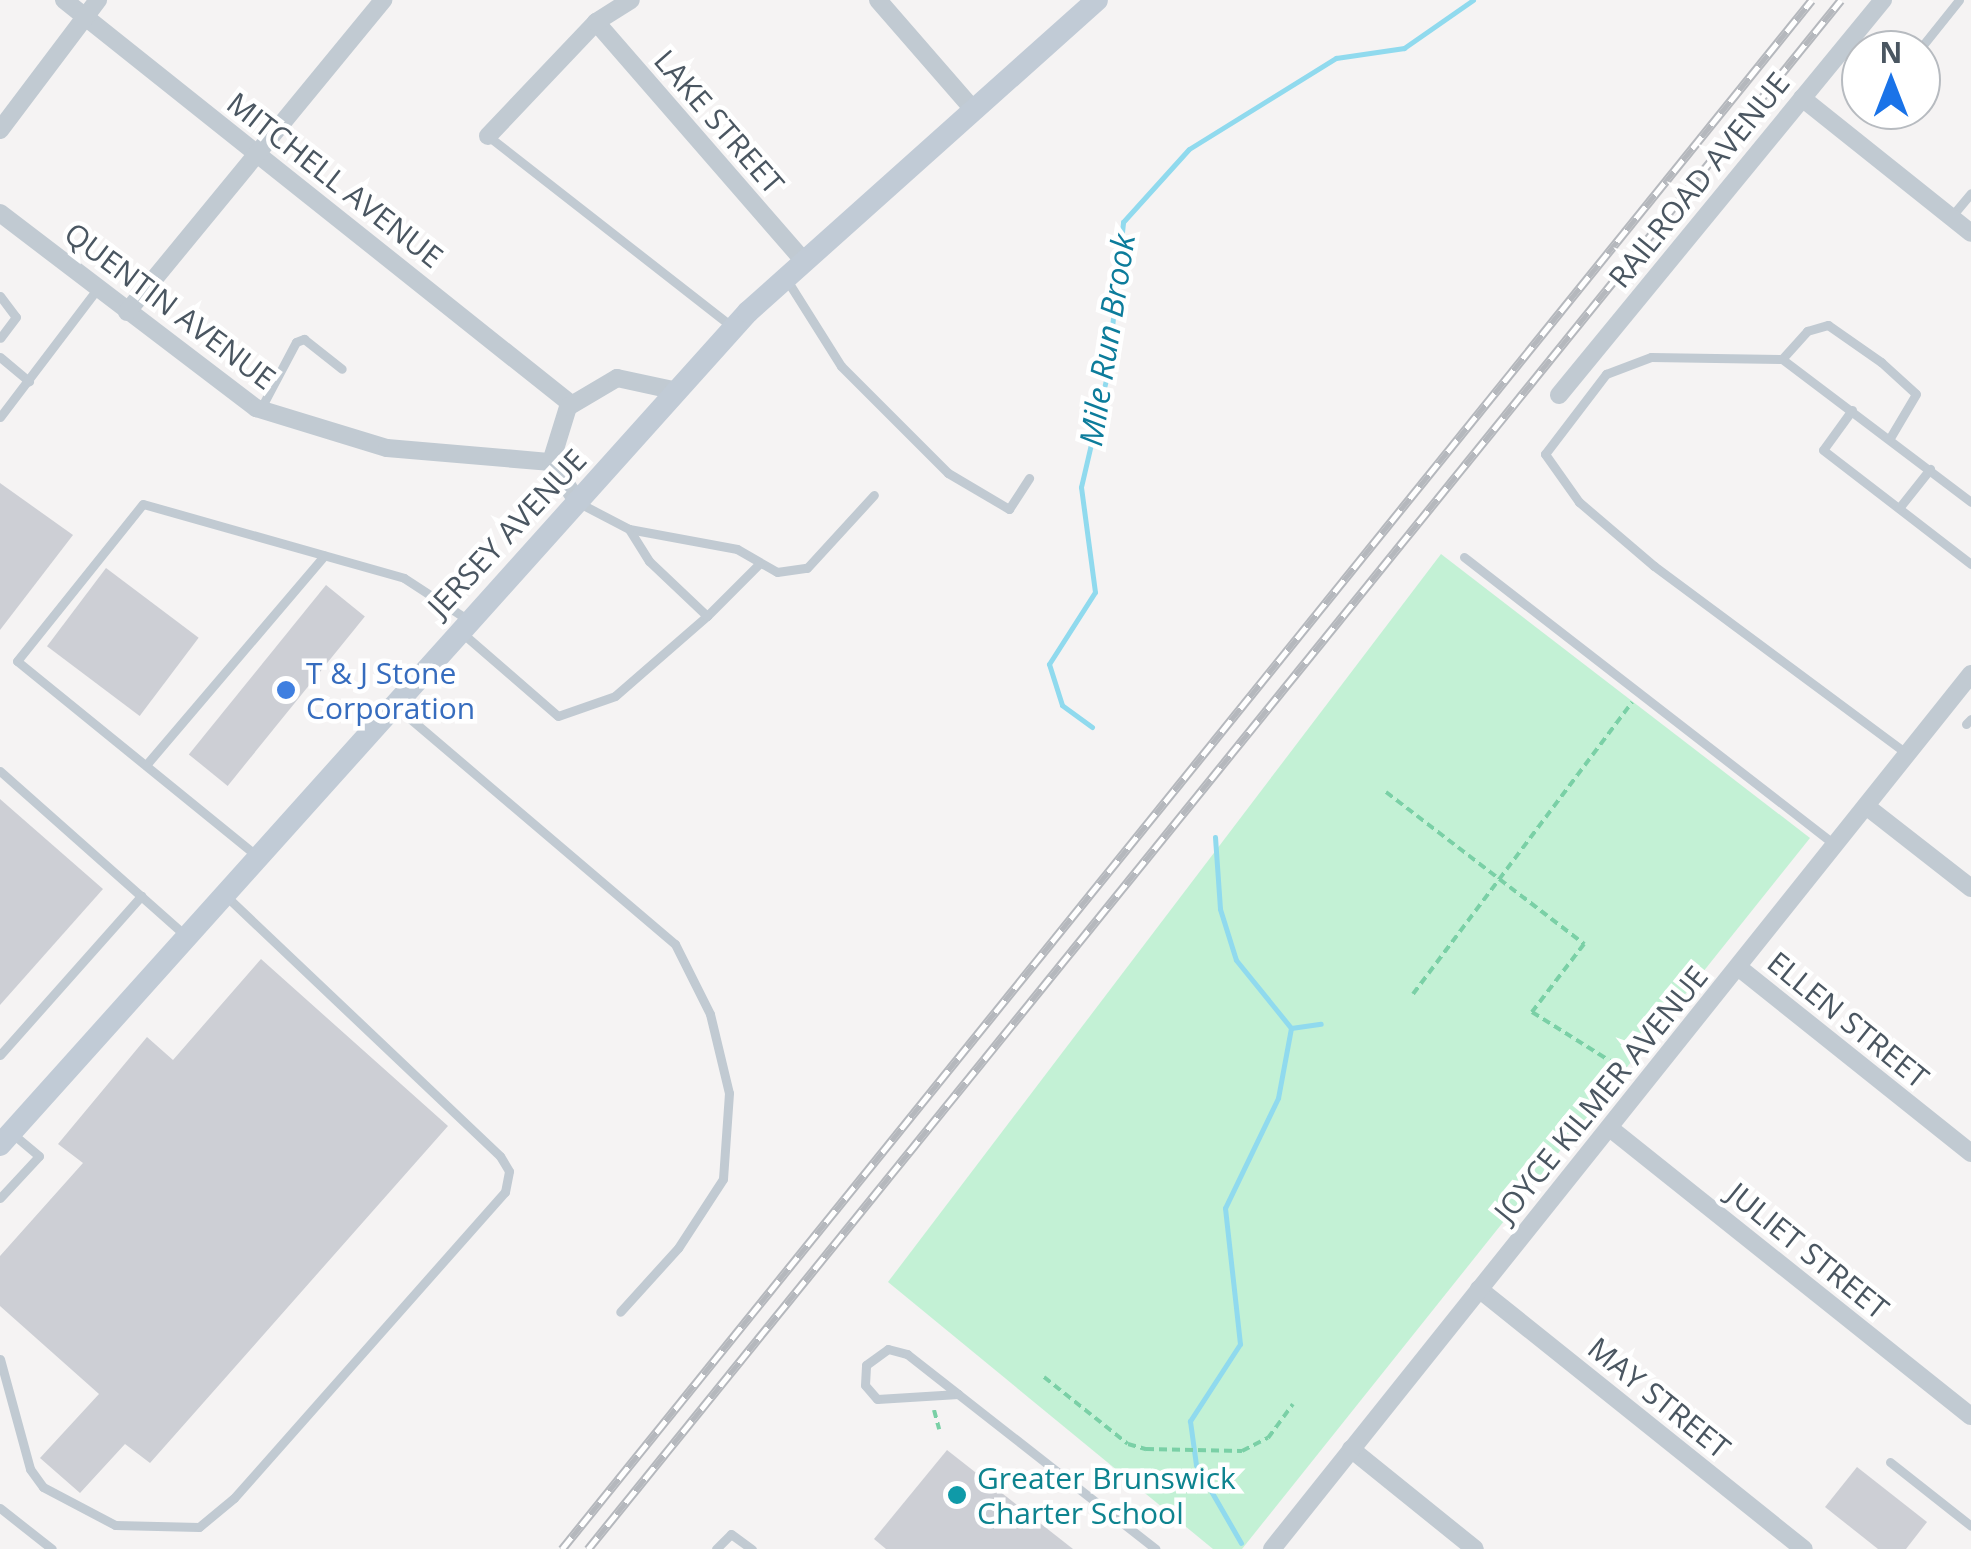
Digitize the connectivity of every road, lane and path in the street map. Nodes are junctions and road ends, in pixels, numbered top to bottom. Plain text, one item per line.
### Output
1 (64, 0) edge
2 (98, 0) edge
3 (383, 0) edge
4 (631, 0) edge
5 (878, 0) edge
6 (1097, 0) edge
7 (1883, 0) edge
8 (1959, 0) edge
9 (85, 17) junction
10 (596, 22) junction
11 (1934, 30) edge
12 (1802, 98) junction
13 (972, 108) junction
14 (0, 130) edge
15 (488, 136) joint
16 (256, 152) junction
17 (1971, 193) edge
18 (0, 213) edge
19 (1951, 217) junction
20 (1971, 233) edge
21 (801, 258) junction
22 (784, 276) junction
23 (97, 289) junction
24 (0, 296) edge
25 (127, 312) junction
26 (734, 328) junction
27 (0, 338) edge
28 (0, 357) edge
29 (1782, 359) junction
30 (342, 369) dead end
31 (29, 381) junction
32 (677, 392) junction
33 (1559, 395) dead end
34 (572, 404) junction
35 (260, 410) junction
36 (1852, 410) junction
37 (0, 417) edge
38 (1890, 438) junction
39 (552, 462) junction
40 (1930, 468) junction
41 (1030, 478) dead end
42 (874, 495) dead end
43 (578, 502) junction
44 (1971, 502) edge
45 (1899, 508) junction
46 (629, 529) junction
47 (324, 556) junction
48 (1464, 557) dead end
49 (759, 564) junction
50 (1971, 564) edge
51 (707, 616) junction
52 (462, 624) junction
53 (1971, 674) edge
54 (1638, 695) junction
55 (392, 704) junction
56 (1906, 753) junction
57 (146, 765) junction
58 (0, 771) edge
59 (1386, 792) dead end
60 (1866, 806) junction
61 (1834, 844) junction
62 (256, 856) junction
63 (1497, 879) junction
64 (1971, 888) edge
65 (223, 893) junction
66 (141, 896) junction
67 (185, 935) junction
68 (1738, 967) junction
69 (1412, 994) dead end
70 (0, 1055) edge
71 (1626, 1071) dead end
72 (1611, 1129) junction
73 (6, 1138) edge
74 (1971, 1153) edge
75 (0, 1198) edge
76 (1479, 1289) junction
77 (620, 1312) dead end
78 (0, 1359) edge
79 (1044, 1377) dead end
80 (958, 1394) junction
81 (1293, 1404) dead end
82 (934, 1408) dead end
83 (1971, 1416) edge
84 (939, 1429) dead end
85 (1351, 1449) junction
86 (1890, 1462) dead end
87 (0, 1508) edge
88 (1971, 1526) edge
89 (52, 1549) edge
90 (716, 1549) edge
91 (752, 1549) edge
92 (1156, 1549) edge
93 (1272, 1549) edge
94 (1475, 1549) edge
95 (1804, 1549) edge

1 - 9 street, MITCHELL AVENUE
2 - 9 street
3 - 16 street
4 - 10 street
5 - 13 street
6 - 13 street, JERSEY AVENUE
7 - 12 street, RAILROAD AVENUE
8 - 11 lane
9 - 14 street
9 - 16 street, MITCHELL AVENUE
10 - 15 street
10 - 21 street, LAKE STREET
12 - 19 street
12 - 33 street, RAILROAD AVENUE
13 - 21 street, JERSEY AVENUE
15 - 26 lane
16 - 25 street
16 - 34 street, MITCHELL AVENUE
17 - 19 lane
18 - 23 street, QUENTIN AVENUE
19 - 20 street
21 - 22 street, JERSEY AVENUE
22 - 26 street, JERSEY AVENUE
22 - 41 lane
23 - 25 street, QUENTIN AVENUE
23 - 31 lane
24 - 27 lane
25 - 35 street, QUENTIN AVENUE
26 - 32 street, JERSEY AVENUE
28 - 31 lane
29 - 36 lane
29 - 38 lane
29 - 56 lane
30 - 35 lane
31 - 37 lane
32 - 34 street
32 - 43 street, JERSEY AVENUE
34 - 39 street
35 - 39 street, QUENTIN AVENUE
36 - 38 lane
36 - 45 lane
38 - 40 lane
39 - 43 street
40 - 44 lane
40 - 45 lane
42 - 49 lane
43 - 46 lane
43 - 52 street, JERSEY AVENUE
45 - 50 lane
46 - 49 lane
46 - 51 lane
47 - 52 lane
47 - 57 lane
47 - 57 lane
48 - 54 lane
49 - 51 lane
51 - 52 lane
52 - 55 street, JERSEY AVENUE
53 - 56 street, JOYCE KILMER AVENUE
54 - 61 lane
54 - 63 path
55 - 62 street, JERSEY AVENUE
55 - 77 lane
56 - 60 street, JOYCE KILMER AVENUE
57 - 62 lane
58 - 66 lane
59 - 63 path
60 - 61 street, JOYCE KILMER AVENUE
60 - 64 street
61 - 68 street, JOYCE KILMER AVENUE
62 - 65 street, JERSEY AVENUE
63 - 69 path
63 - 71 path
65 - 67 street, JERSEY AVENUE
65 - 78 lane
66 - 67 lane
66 - 70 lane
67 - 73 street, JERSEY AVENUE
68 - 72 street, JOYCE KILMER AVENUE
68 - 74 street, ELLEN STREET
72 - 76 street, JOYCE KILMER AVENUE
72 - 83 street, JULIET STREET
73 - 75 lane
76 - 85 street, JOYCE KILMER AVENUE
76 - 95 street, MAY STREET
79 - 81 path
80 - 80 lane
80 - 92 lane
82 - 84 path
85 - 93 street, JOYCE KILMER AVENUE
85 - 94 street
86 - 88 lane
87 - 89 lane
90 - 91 lane

